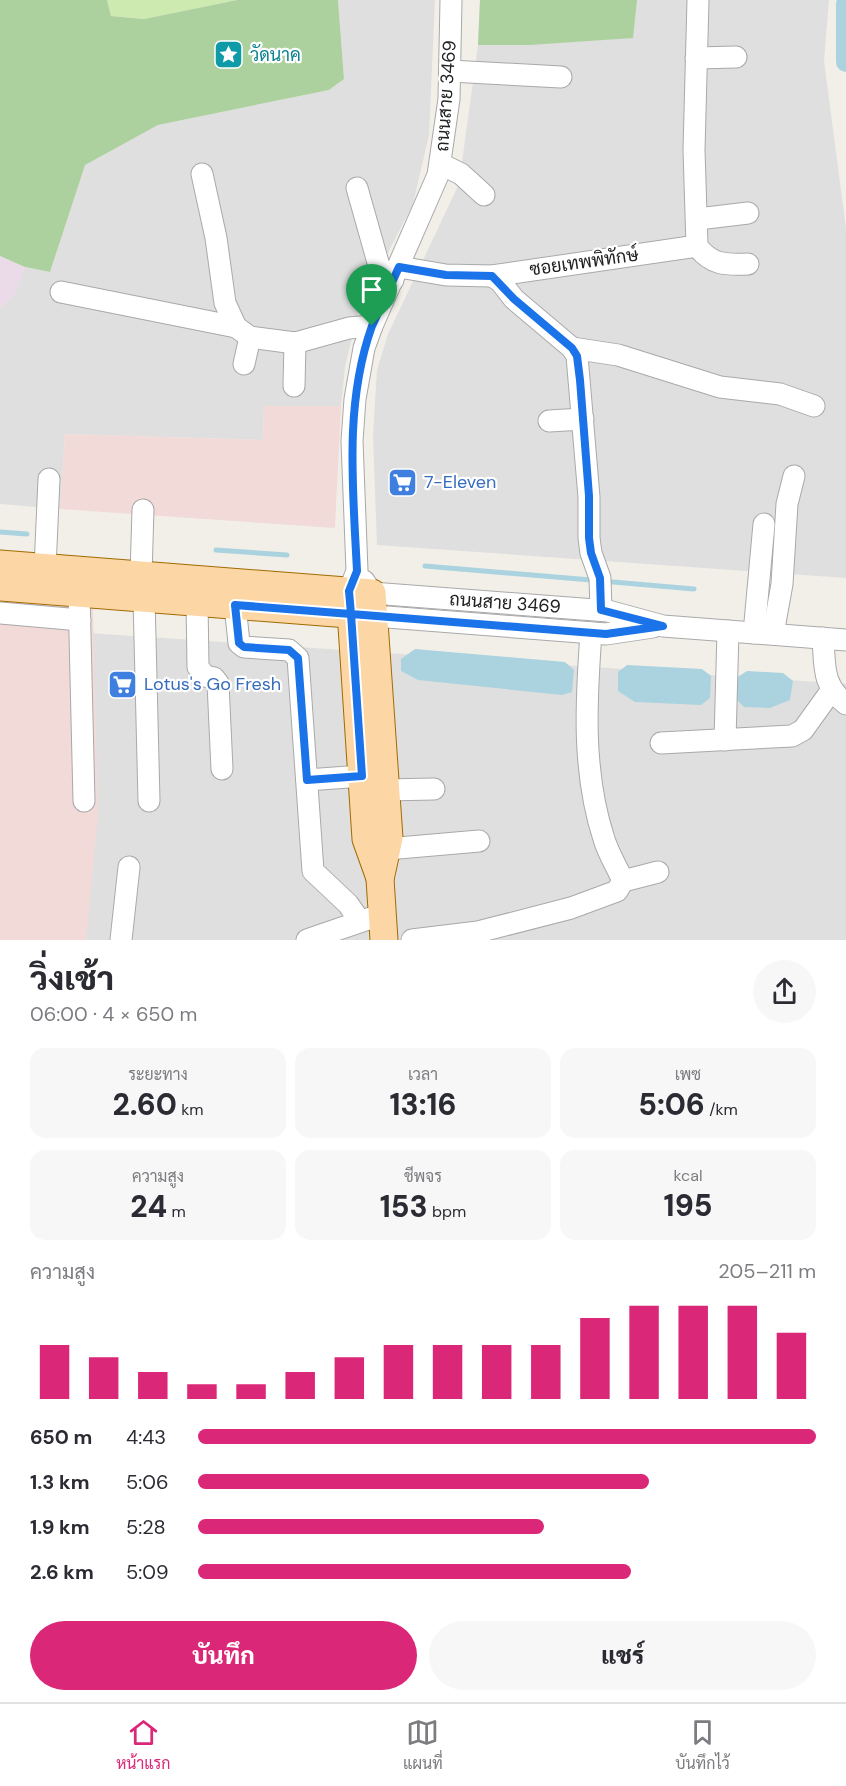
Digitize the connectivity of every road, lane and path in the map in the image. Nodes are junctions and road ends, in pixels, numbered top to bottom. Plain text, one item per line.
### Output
1 (452, 0) edge
2 (698, 0) edge
3 (736, 57) dead end
4 (696, 58) junction
5 (450, 71) junction
6 (561, 77) dead end
7 (441, 164) junction
8 (202, 174) dead end
9 (357, 188) dead end
10 (484, 195) dead end
11 (748, 213) dead end
12 (698, 219) junction
13 (697, 246) junction
14 (748, 264) dead end
15 (396, 273) junction
16 (492, 276) junction
17 (61, 292) dead end
18 (372, 326) junction
19 (243, 332) junction
20 (294, 343) junction
21 (572, 348) junction
22 (244, 364) dead end
23 (294, 387) dead end
24 (814, 406) dead end
25 (583, 419) junction
26 (549, 421) dead end
27 (794, 476) dead end
28 (49, 479) dead end
29 (143, 510) dead end
30 (764, 524) dead end
31 (0, 564) edge
32 (45, 568) junction
33 (142, 586) junction
34 (0, 587) edge
35 (79, 593) junction
36 (361, 597) junction
37 (197, 602) junction
38 (235, 605) junction
39 (601, 610) junction
40 (0, 613) edge
41 (80, 620) junction
42 (663, 626) junction
43 (728, 631) junction
44 (591, 633) junction
45 (764, 633) junction
46 (823, 638) junction
47 (846, 640) edge
48 (839, 698) edge
49 (725, 740) junction
50 (661, 743) dead end
51 (222, 770) dead end
52 (362, 776) junction
53 (307, 780) junction
54 (434, 789) dead end
55 (386, 790) junction
56 (84, 801) dead end
57 (149, 801) dead end
58 (479, 841) dead end
59 (387, 849) junction
60 (129, 867) dead end
61 (658, 872) dead end
62 (381, 879) junction
63 (623, 881) junction
64 (376, 926) edge
65 (121, 940) edge
66 (307, 940) edge
67 (412, 940) edge

1 - 5 street, ถนนสาย 3469
2 - 4 street
3 - 4 street
4 - 12 street
5 - 6 street
5 - 7 street, ถนนสาย 3469
7 - 10 street
7 - 15 street, ถนนสาย 3469
8 - 19 street
9 - 15 street
11 - 12 street
12 - 13 street
13 - 14 street
13 - 16 street, ซอยเทพพิทักษ์
15 - 16 street, ซอยเทพพิทักษ์
15 - 18 street, ถนนสาย 3469
16 - 21 street
17 - 19 street
18 - 20 street
18 - 36 street, ถนนสาย 3469
19 - 20 street
19 - 22 street
20 - 23 street
21 - 24 street
21 - 25 street
25 - 26 street
25 - 39 street
27 - 45 street
28 - 32 street
29 - 33 street
30 - 45 street
31 - 32 main road
32 - 33 main road
33 - 35 main road
33 - 36 main road
33 - 37 main road
33 - 57 street
34 - 35 main road
35 - 41 street
36 - 38 main road
36 - 39 street, ถนนสาย 3469
36 - 44 street, ถนนสาย 3469
36 - 52 main road
36 - 55 main road
37 - 38 main road
37 - 51 street
38 - 53 street
39 - 42 street, ถนนสาย 3469
40 - 41 street
41 - 56 street
42 - 43 street, ถนนสาย 3469
42 - 44 street, ถนนสาย 3469
43 - 45 street, ถนนสาย 3469
43 - 49 street
44 - 63 street
45 - 46 street, ถนนสาย 3469
46 - 47 street, ถนนสาย 3469
46 - 48 street
48 - 49 street
49 - 50 street
52 - 53 street
52 - 62 main road
53 - 64 street
54 - 55 street
55 - 59 main road
58 - 59 street
59 - 62 main road
60 - 65 street
61 - 63 street
62 - 64 main road
63 - 67 street
64 - 66 street

